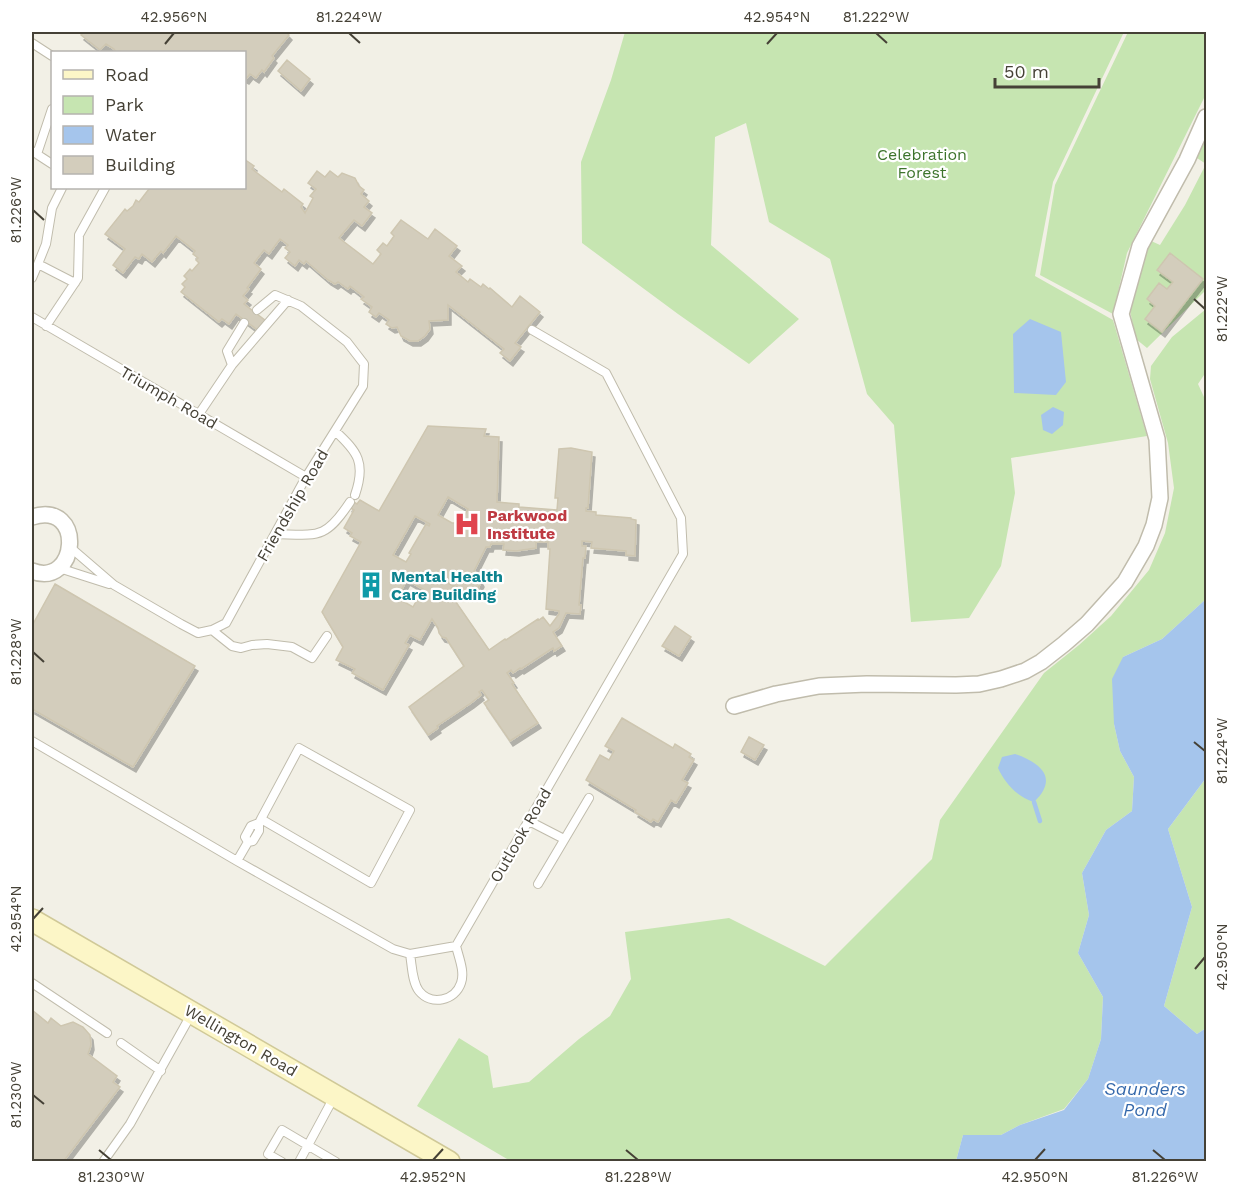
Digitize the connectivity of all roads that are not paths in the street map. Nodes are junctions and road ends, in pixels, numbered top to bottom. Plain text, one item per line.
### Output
1 (32, 44) edge
2 (51, 55) edge
3 (51, 111) edge
4 (1206, 117) edge
5 (34, 152) edge
6 (51, 163) edge
7 (62, 189) edge
8 (104, 189) edge
9 (38, 264) junction
10 (32, 278) edge
11 (75, 283) junction
12 (288, 300) junction
13 (257, 310) dead end
14 (32, 317) edge
15 (244, 323) dead end
16 (46, 326) junction
17 (532, 330) dead end
18 (232, 365) junction
19 (199, 414) junction
20 (335, 431) junction
21 (306, 477) junction
22 (32, 517) edge
23 (275, 534) junction
24 (71, 548) junction
25 (59, 568) junction
26 (33, 576) edge
27 (114, 585) junction
28 (212, 630) junction
29 (327, 636) dead end
30 (734, 706) dead end
31 (32, 741) edge
32 (589, 798) dead end
33 (260, 821) junction
34 (529, 821) junction
35 (564, 839) junction
36 (237, 861) junction
37 (538, 884) dead end
38 (32, 920) edge
39 (456, 946) junction
40 (410, 954) junction
41 (32, 983) edge
42 (193, 1012) junction
43 (107, 1033) dead end
44 (121, 1043) dead end
45 (161, 1071) junction
46 (335, 1095) junction
47 (308, 1145) junction
48 (103, 1161) edge
49 (282, 1161) edge
50 (299, 1161) edge
51 (336, 1161) edge
52 (449, 1161) edge

1 - 2 lane
3 - 5 lane
4 - 30 street
5 - 6 lane
7 - 9 lane
8 - 11 lane
9 - 10 lane
9 - 11 lane
11 - 16 lane
12 - 13 lane
12 - 18 lane
12 - 20 lane, Friendship Road
14 - 16 lane, Triumph Road
15 - 18 lane
16 - 19 lane, Triumph Road
17 - 34 lane, Outlook Road
18 - 19 lane
19 - 21 lane, Triumph Road
20 - 21 lane, Friendship Road
20 - 23 lane
21 - 23 lane, Friendship Road
22 - 24 street
23 - 28 lane, Friendship Road
24 - 25 street
24 - 27 lane
25 - 26 street
25 - 27 lane
27 - 28 lane
28 - 29 lane
31 - 36 lane
32 - 35 lane
33 - 33 lane
33 - 36 lane
34 - 35 lane
34 - 39 lane, Outlook Road
35 - 37 lane
36 - 40 lane
38 - 42 main road, Wellington Road
39 - 40 lane
39 - 40 lane
41 - 43 lane
42 - 45 lane
42 - 46 main road, Wellington Road
44 - 45 lane
45 - 48 lane
46 - 47 lane
46 - 52 main road, Wellington Road
47 - 49 lane
47 - 50 lane
47 - 51 lane

